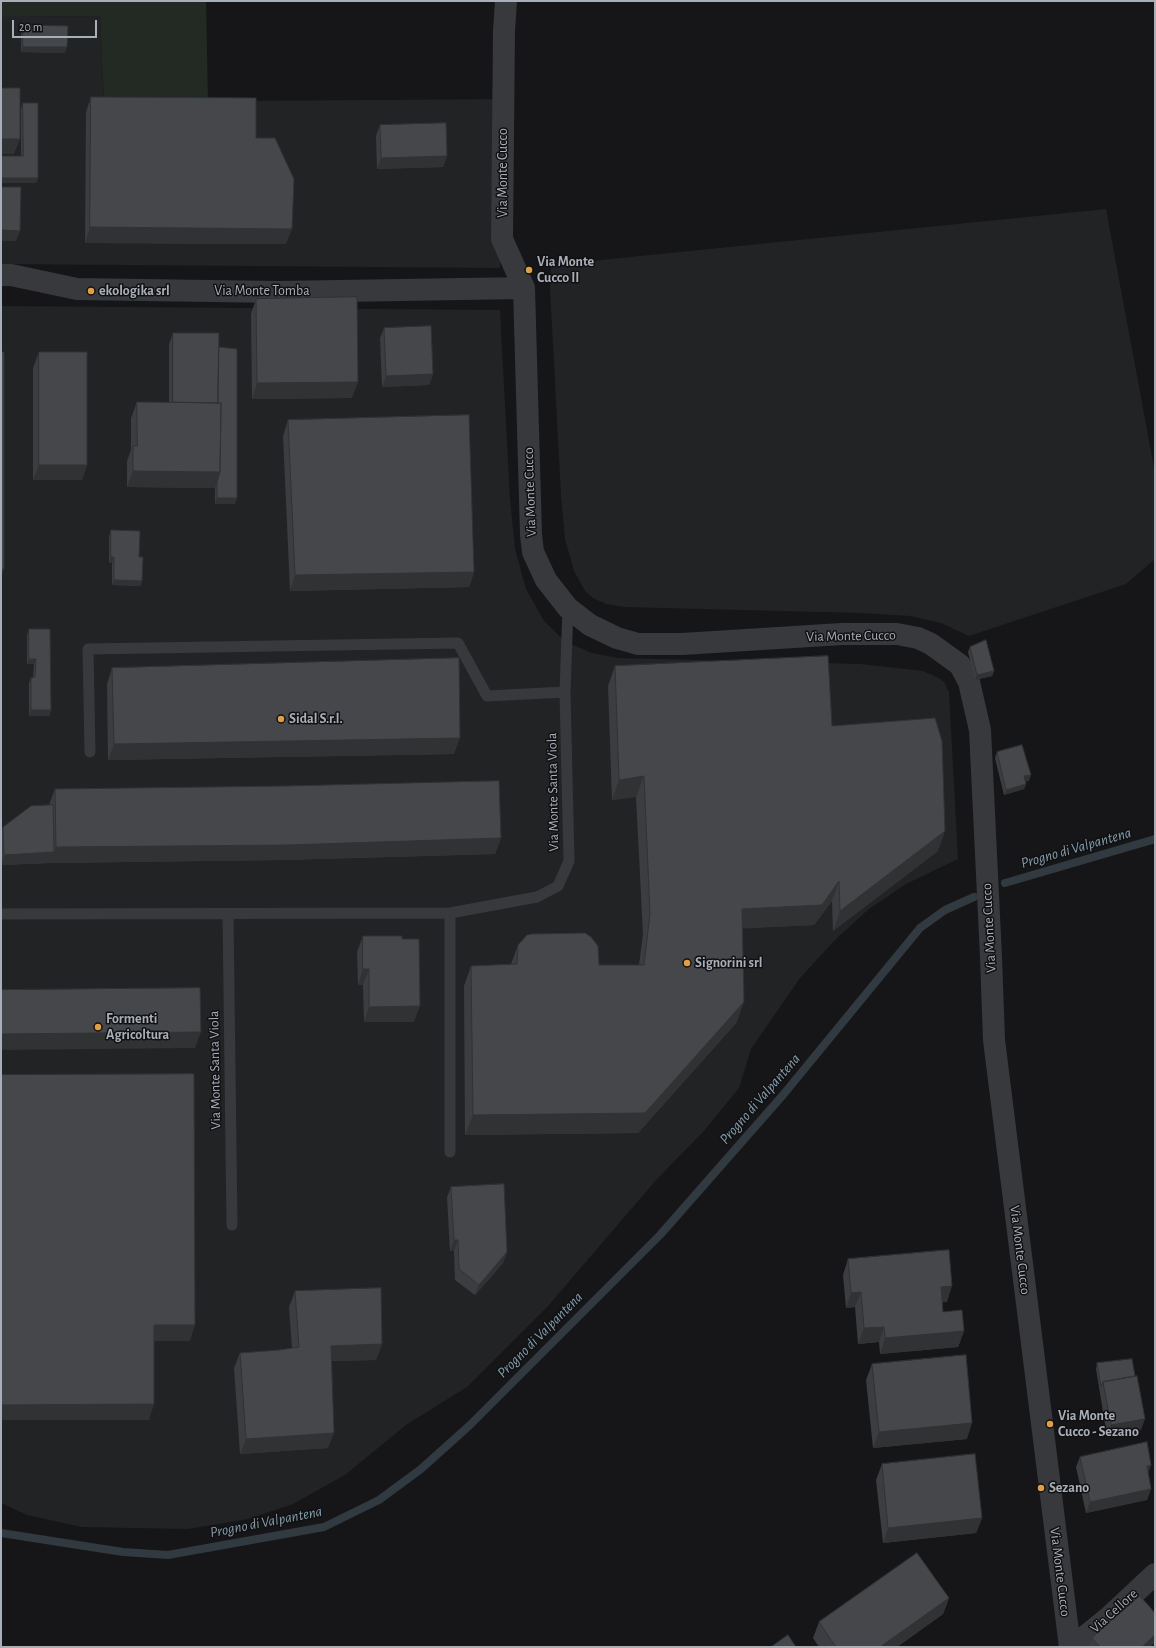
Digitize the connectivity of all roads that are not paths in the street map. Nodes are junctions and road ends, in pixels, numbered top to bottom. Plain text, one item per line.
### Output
1 (506, 1) edge
2 (1, 275) edge
3 (524, 288) junction
4 (568, 608) junction
5 (565, 692) junction
6 (90, 752) dead end
7 (450, 913) junction
8 (1, 914) edge
9 (228, 914) junction
10 (450, 1152) dead end
11 (232, 1226) dead end
12 (1155, 1574) edge
13 (1071, 1647) edge

1 - 3 street, Via Monte Cucco
2 - 3 street, Via Monte Tomba
3 - 4 street, Via Monte Cucco
4 - 5 lane, Via Monte Santa Viola
4 - 13 street, Via Monte Cucco
5 - 6 lane
5 - 7 lane, Via Monte Santa Viola
7 - 9 lane, Via Monte Santa Viola
7 - 10 lane
8 - 9 lane, Via Monte Santa Viola
9 - 11 lane, Via Monte Santa Viola
12 - 13 street, Via Cellore

